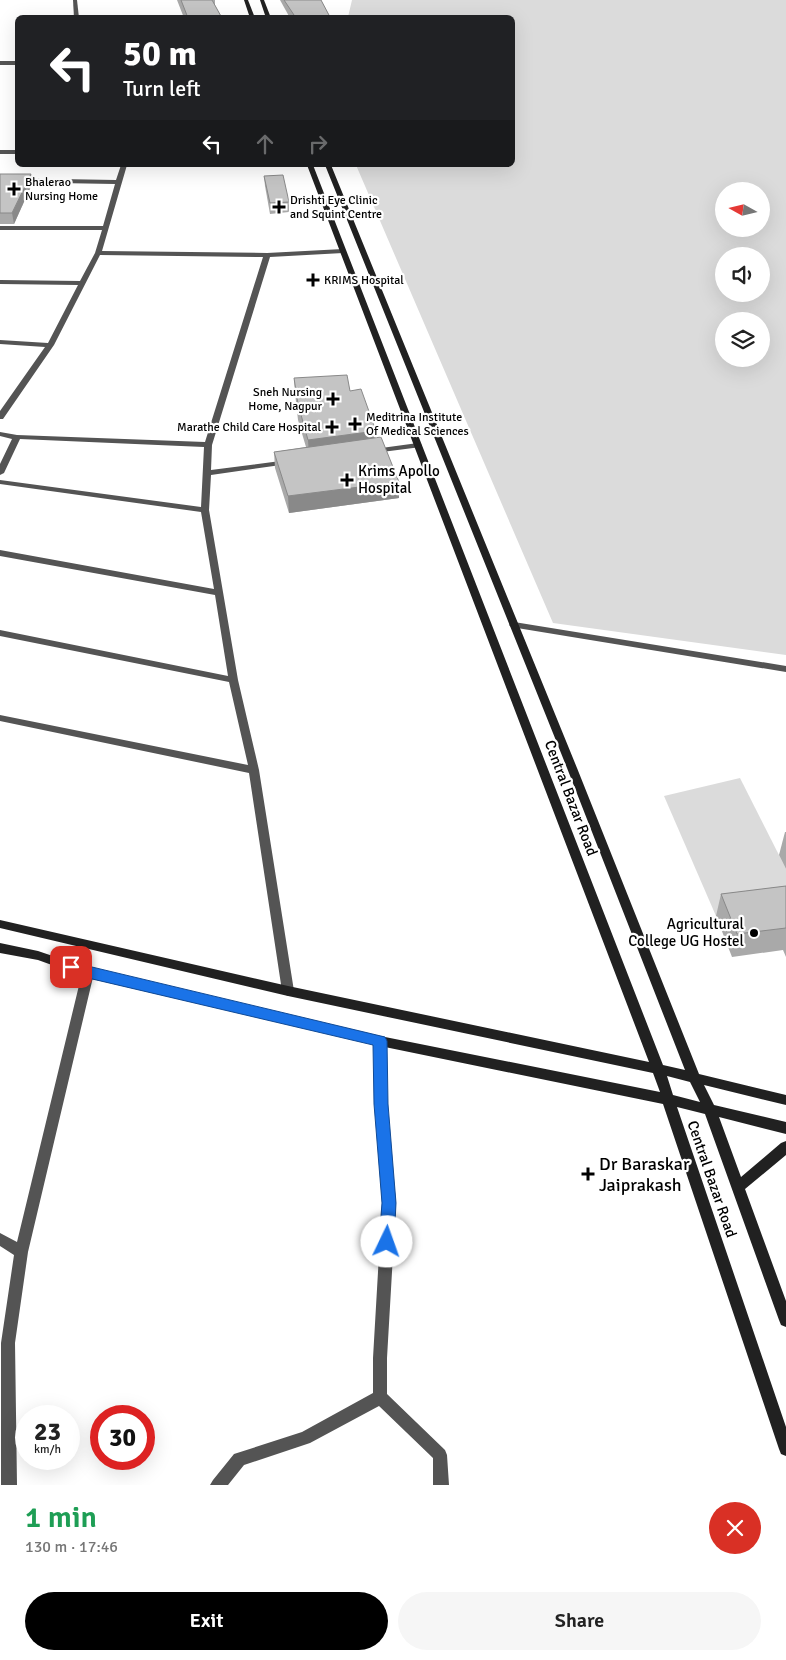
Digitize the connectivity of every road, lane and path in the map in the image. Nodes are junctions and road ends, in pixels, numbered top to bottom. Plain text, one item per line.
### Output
1 (75, 0) edge
2 (246, 0) edge
3 (262, 0) edge
4 (77, 15) edge
5 (252, 15) edge
6 (268, 15) edge
7 (0, 63) edge
8 (15, 63) edge
9 (15, 152) edge
10 (1, 154) edge
11 (123, 167) edge
12 (311, 167) edge
13 (329, 167) edge
14 (0, 180) edge
15 (119, 182) junction
16 (0, 228) edge
17 (106, 228) junction
18 (344, 251) junction
19 (98, 254) junction
20 (267, 255) junction
21 (0, 282) edge
22 (82, 283) junction
23 (0, 342) edge
24 (50, 344) junction
25 (0, 416) edge
26 (0, 434) edge
27 (17, 437) junction
28 (208, 445) junction
29 (418, 445) junction
30 (360, 452) edge
31 (293, 461) edge
32 (207, 472) junction
33 (0, 473) edge
34 (0, 482) edge
35 (205, 510) junction
36 (0, 553) edge
37 (218, 593) junction
38 (514, 625) junction
39 (0, 633) edge
40 (786, 670) edge
41 (233, 680) junction
42 (0, 718) edge
43 (254, 770) junction
44 (0, 924) edge
45 (0, 948) edge
46 (88, 973) junction
47 (288, 991) junction
48 (380, 1041) junction
49 (658, 1068) junction
50 (694, 1078) junction
51 (668, 1099) junction
52 (786, 1100) edge
53 (710, 1109) junction
54 (786, 1128) edge
55 (786, 1146) edge
56 (738, 1187) junction
57 (0, 1239) edge
58 (21, 1252) junction
59 (786, 1320) edge
60 (4, 1342) edge
61 (380, 1397) junction
62 (786, 1449) edge
63 (9, 1485) edge
64 (218, 1485) edge
65 (441, 1485) edge

1 - 4 street
2 - 5 main road
3 - 6 main road
7 - 8 street
9 - 10 street
11 - 15 street
12 - 18 main road, Central Bazar Road
13 - 38 main road, Central Bazar Road
14 - 15 street
15 - 17 street
16 - 17 street
17 - 19 street
18 - 20 street
18 - 29 main road, Central Bazar Road
19 - 20 street
19 - 22 street
20 - 28 street
21 - 22 street
22 - 24 street
23 - 24 street
24 - 25 street
26 - 27 street
27 - 28 street
27 - 33 street
28 - 32 street
29 - 30 street
29 - 49 main road, Central Bazar Road
31 - 32 street
32 - 35 street
34 - 35 street
35 - 37 street
36 - 37 street
37 - 41 street
38 - 40 street
38 - 50 main road, Central Bazar Road
39 - 41 street
41 - 43 street
42 - 43 street
43 - 47 street
44 - 47 main road
45 - 46 main road
46 - 48 main road
46 - 58 street
47 - 49 main road
48 - 51 main road
48 - 61 street
49 - 50 main road
49 - 51 main road, Central Bazar Road
50 - 52 main road
50 - 53 main road, Central Bazar Road
51 - 53 main road
51 - 62 main road, Central Bazar Road
53 - 54 main road
53 - 56 main road, Central Bazar Road
55 - 56 main road
56 - 59 main road, Central Bazar Road
57 - 58 street
58 - 60 street
60 - 63 street
61 - 64 street
61 - 65 street

